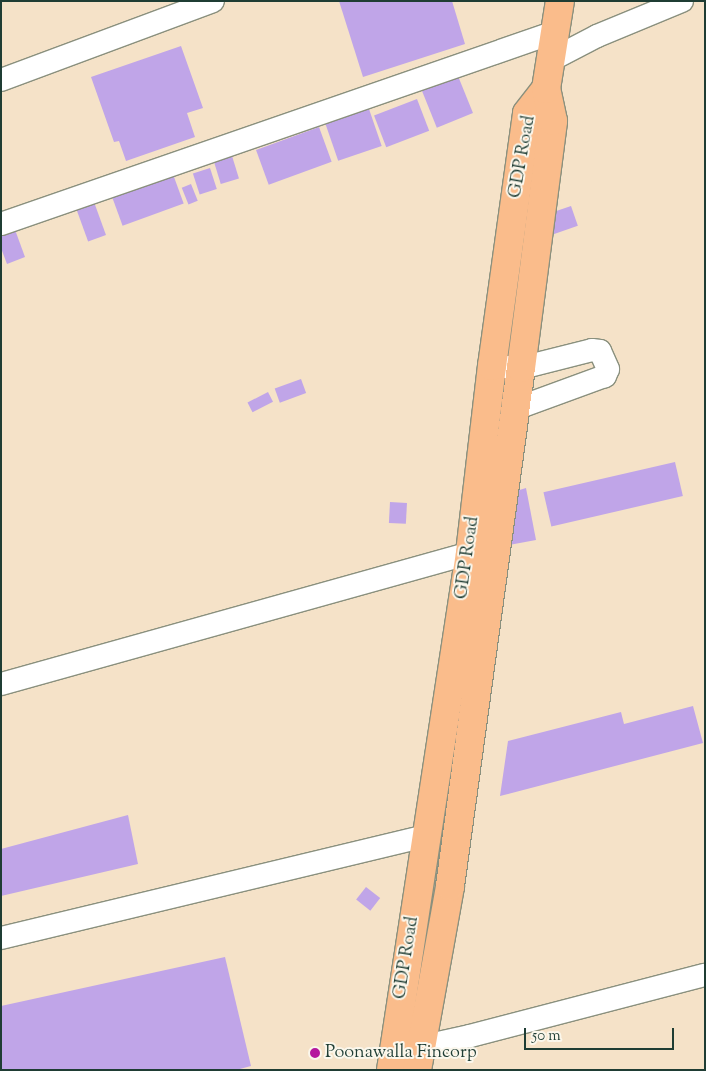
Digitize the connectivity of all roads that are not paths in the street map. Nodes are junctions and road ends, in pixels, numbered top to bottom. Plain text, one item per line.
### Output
1 (213, 1) edge
2 (560, 1) edge
3 (682, 1) edge
4 (555, 32) junction
5 (551, 60) junction
6 (1, 80) edge
7 (546, 89) junction
8 (1, 224) edge
9 (492, 366) junction
10 (520, 368) junction
11 (515, 409) junction
12 (470, 552) junction
13 (1, 684) edge
14 (426, 836) junction
15 (1, 938) edge
16 (705, 975) edge
17 (405, 1058) edge

1 - 6 street
2 - 4 main road
3 - 5 street
4 - 5 main road
4 - 8 street
5 - 7 main road
7 - 9 main road, GDP Road
7 - 10 main road, GDP Road
9 - 10 street
9 - 12 main road, GDP Road
10 - 11 main road, GDP Road
10 - 11 street
11 - 17 main road, GDP Road
12 - 13 street
12 - 14 main road, GDP Road
14 - 15 street
14 - 17 main road, GDP Road
16 - 17 street

